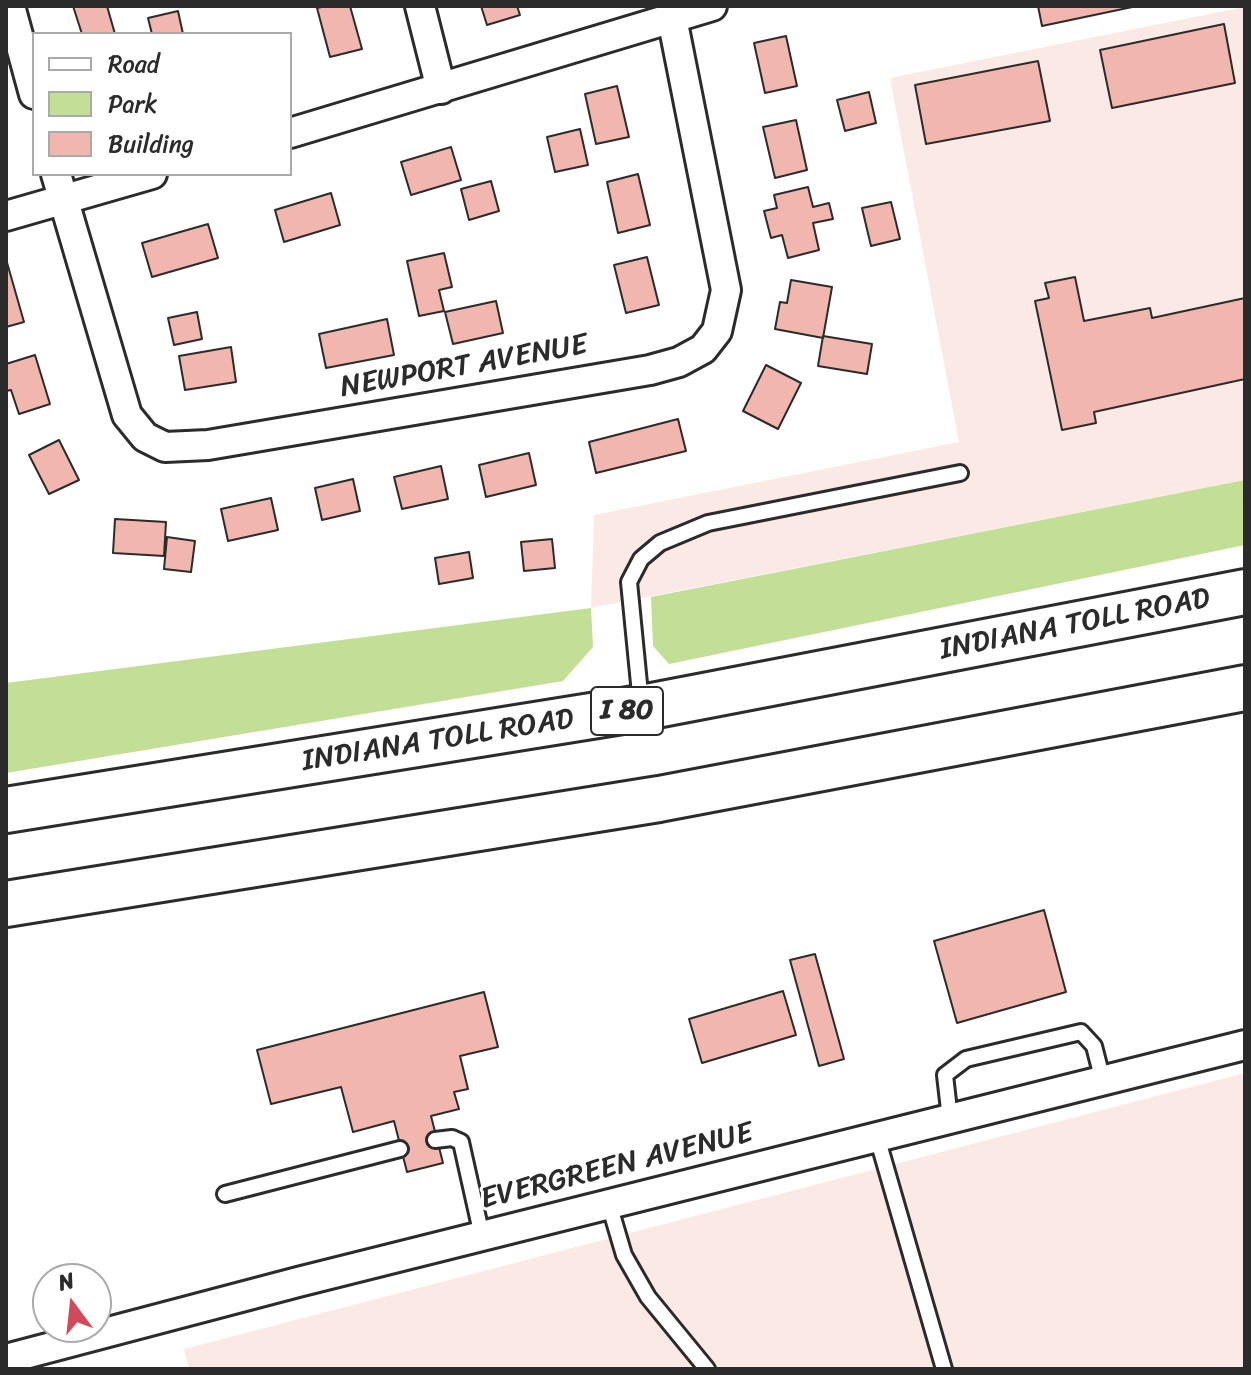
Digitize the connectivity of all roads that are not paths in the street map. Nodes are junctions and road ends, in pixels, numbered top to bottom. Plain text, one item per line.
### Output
1 (10, 6) edge
2 (420, 6) edge
3 (712, 6) edge
4 (672, 18) junction
5 (32, 87) edge
6 (441, 89) junction
7 (292, 132) edge
8 (138, 176) edge
9 (60, 187) edge
10 (6, 216) edge
11 (960, 473) dead end
12 (1245, 592) edge
13 (1245, 688) edge
14 (641, 708) junction
15 (6, 810) edge
16 (6, 904) edge
17 (1245, 1045) edge
18 (1103, 1081) junction
19 (950, 1119) junction
20 (877, 1137) junction
21 (435, 1140) dead end
22 (400, 1149) dead end
23 (225, 1194) dead end
24 (609, 1204) junction
25 (482, 1236) junction
26 (6, 1359) edge
27 (707, 1369) edge
28 (944, 1369) edge

1 - 5 street
2 - 6 street
3 - 4 street
4 - 6 street
4 - 9 street, NEWPORT AVENUE
6 - 7 street
8 - 9 street
9 - 10 street
11 - 14 lane
12 - 14 highway, INDIANA TOLL ROAD / I 80
13 - 16 highway
14 - 15 highway, INDIANA TOLL ROAD / I 80
17 - 18 street, EVERGREEN AVENUE
18 - 19 street, EVERGREEN AVENUE
18 - 19 lane
19 - 20 street, EVERGREEN AVENUE
20 - 24 street, EVERGREEN AVENUE
20 - 28 lane
21 - 25 lane
22 - 23 lane
24 - 25 street, EVERGREEN AVENUE
24 - 27 lane
25 - 26 street, EVERGREEN AVENUE

